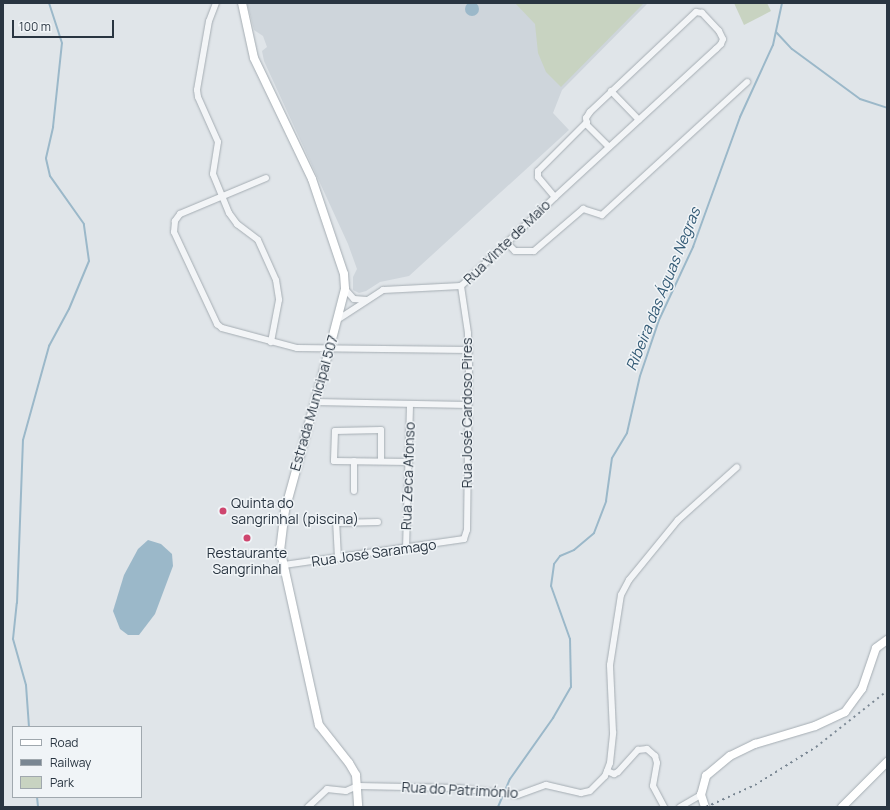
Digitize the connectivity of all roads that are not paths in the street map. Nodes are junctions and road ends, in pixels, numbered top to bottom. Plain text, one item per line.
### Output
1 (216, 3) edge
2 (242, 3) edge
3 (746, 82) dead end
4 (611, 91) junction
5 (639, 120) junction
6 (587, 122) junction
7 (609, 148) junction
8 (266, 178) dead end
9 (222, 197) junction
10 (555, 197) junction
11 (507, 243) junction
12 (461, 286) junction
13 (344, 289) junction
14 (367, 300) junction
15 (337, 320) junction
16 (271, 342) junction
17 (330, 349) junction
18 (469, 350) junction
19 (315, 402) junction
20 (410, 404) junction
21 (468, 405) junction
22 (354, 461) junction
23 (381, 461) junction
24 (409, 462) junction
25 (737, 467) dead end
26 (354, 491) dead end
27 (378, 522) dead end
28 (464, 539) joint
29 (406, 549) junction
30 (338, 558) junction
31 (284, 565) junction
32 (887, 640) edge
33 (887, 762) edge
34 (607, 771) junction
35 (357, 786) junction
36 (701, 796) junction
37 (308, 807) edge
38 (358, 807) edge
39 (664, 807) edge
40 (680, 807) edge
41 (705, 807) edge
42 (842, 807) edge

1 - 9 street
2 - 13 street, Estrada Municipal 507
3 - 11 street
4 - 5 street
4 - 5 street, Rua Vinte de Maio
4 - 6 street
5 - 7 street, Rua Vinte de Maio
6 - 7 street
6 - 10 street
7 - 10 street, Rua Vinte de Maio
8 - 9 street
9 - 16 street
9 - 16 street
10 - 11 street, Rua Vinte de Maio
11 - 12 street, Rua Vinte de Maio
12 - 14 street, Rua Vinte de Maio
12 - 18 street, Rua José Cardoso Pires
13 - 14 street
13 - 15 street, Estrada Municipal 507
14 - 15 street, Rua Vinte de Maio
15 - 17 street, Estrada Municipal 507
16 - 17 street
17 - 18 street
17 - 19 street, Estrada Municipal 507
18 - 21 street, Rua José Cardoso Pires
19 - 20 street
19 - 31 street, Estrada Municipal 507
20 - 21 street
20 - 24 street, Rua Zeca Afonso
21 - 28 street, Rua José Cardoso Pires
22 - 23 street
22 - 23 street
22 - 26 street
23 - 24 street
24 - 29 street, Rua Zeca Afonso
25 - 34 street, Rua do Património
27 - 30 street
28 - 29 street, Rua José Saramago
29 - 30 street, Rua José Saramago
30 - 31 street, Rua José Saramago
31 - 35 street, Estrada Municipal 507
32 - 36 street
33 - 42 street
34 - 35 street, Rua do Património
34 - 39 street
35 - 37 street, Rua do Património
35 - 38 street, Estrada Municipal 507
36 - 40 street
36 - 41 street

